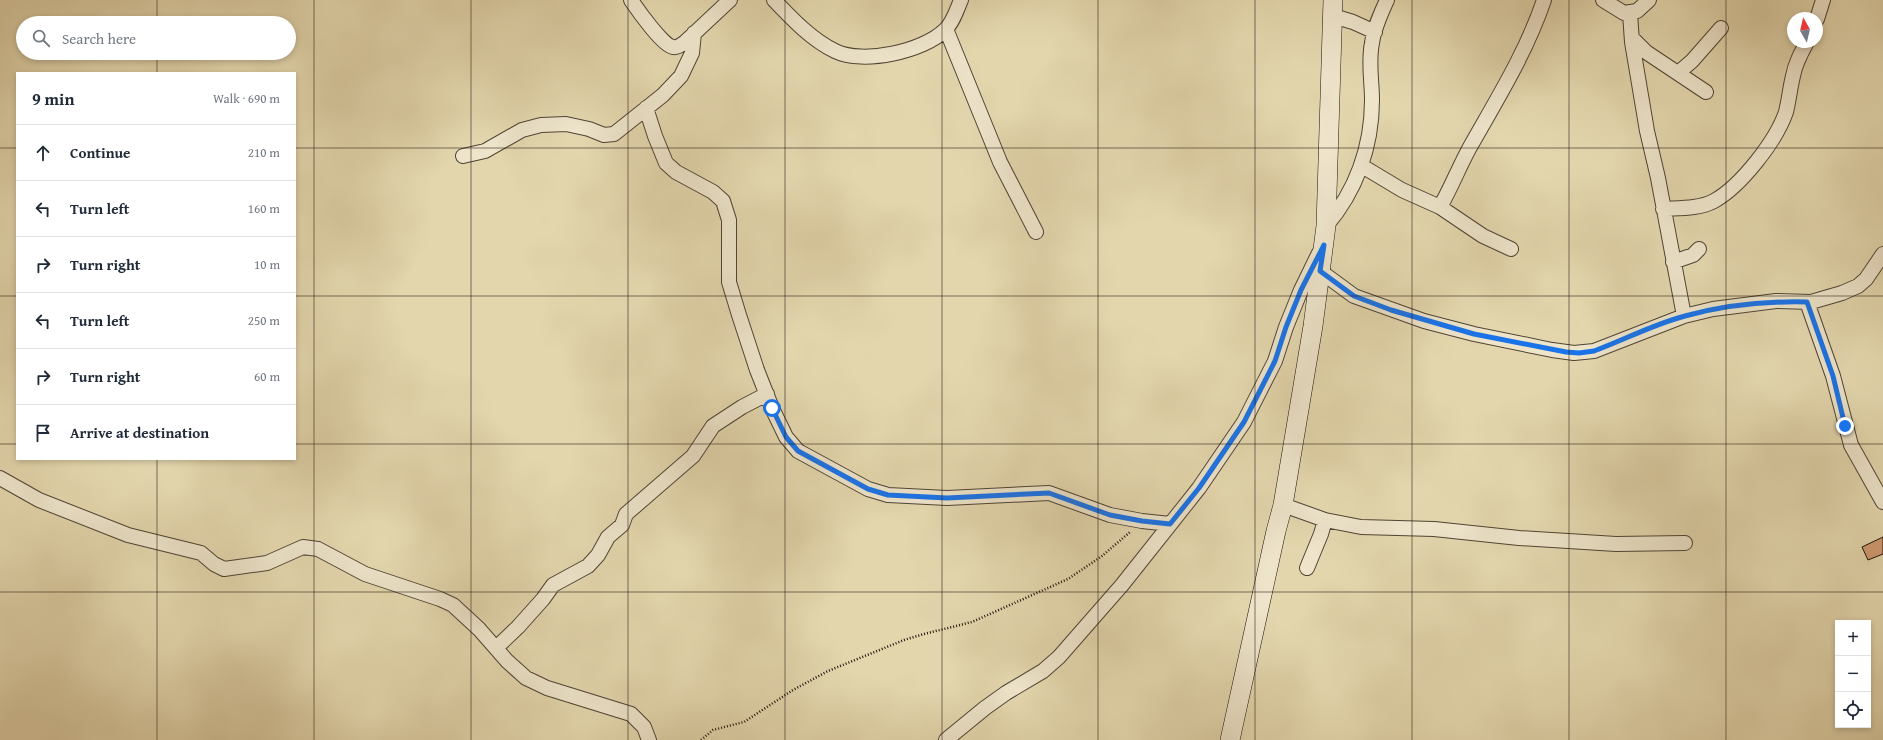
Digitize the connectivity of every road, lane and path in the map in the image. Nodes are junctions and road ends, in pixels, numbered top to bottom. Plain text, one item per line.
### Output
1 (631, 0) edge
2 (730, 0) edge
3 (774, 0) edge
4 (961, 0) edge
5 (1387, 0) edge
6 (1544, 0) edge
7 (1603, 0) edge
8 (1649, 0) edge
9 (1823, 0) edge
10 (1333, 8) edge
11 (1819, 12) edge
12 (1630, 13) junction
13 (1721, 28) dead end
14 (946, 29) junction
15 (1375, 32) junction
16 (694, 33) junction
17 (1632, 38) junction
18 (1804, 48) edge
19 (1678, 73) junction
20 (1706, 92) dead end
21 (646, 108) junction
22 (463, 156) dead end
23 (1362, 166) junction
24 (1440, 207) junction
25 (1663, 209) junction
26 (1326, 226) junction
27 (1036, 232) dead end
28 (1324, 245) junction
29 (1511, 249) dead end
30 (1699, 249) dead end
31 (1883, 254) edge
32 (1673, 262) junction
33 (1320, 271) junction
34 (1807, 302) junction
35 (1684, 316) junction
36 (766, 394) junction
37 (0, 478) edge
38 (1883, 502) edge
39 (1283, 505) junction
40 (1325, 520) junction
41 (1142, 521) junction
42 (1170, 524) junction
43 (1685, 543) dead end
44 (1307, 568) dead end
45 (496, 648) junction
46 (649, 740) edge
47 (701, 740) edge
48 (946, 740) edge
49 (1230, 740) edge

1 - 16 street
2 - 16 street
3 - 14 street
4 - 14 street
5 - 15 street
6 - 24 street
7 - 12 street
8 - 12 street
9 - 11 street
10 - 15 street
10 - 26 street
12 - 17 street
13 - 19 street
14 - 27 street
15 - 23 street
16 - 21 street
17 - 19 street
17 - 25 street
18 - 25 street
19 - 20 street
21 - 22 street
21 - 36 street
23 - 24 street
23 - 26 street
24 - 29 street
25 - 32 street
26 - 28 street
28 - 33 street
28 - 42 street
30 - 32 street
31 - 34 street
32 - 35 street
33 - 35 street
33 - 39 street
34 - 35 street
34 - 38 street
36 - 41 street
36 - 45 street
37 - 45 street
39 - 40 street
39 - 49 street
40 - 43 street
40 - 44 street
41 - 42 street
41 - 47 path
42 - 48 street
45 - 46 street

